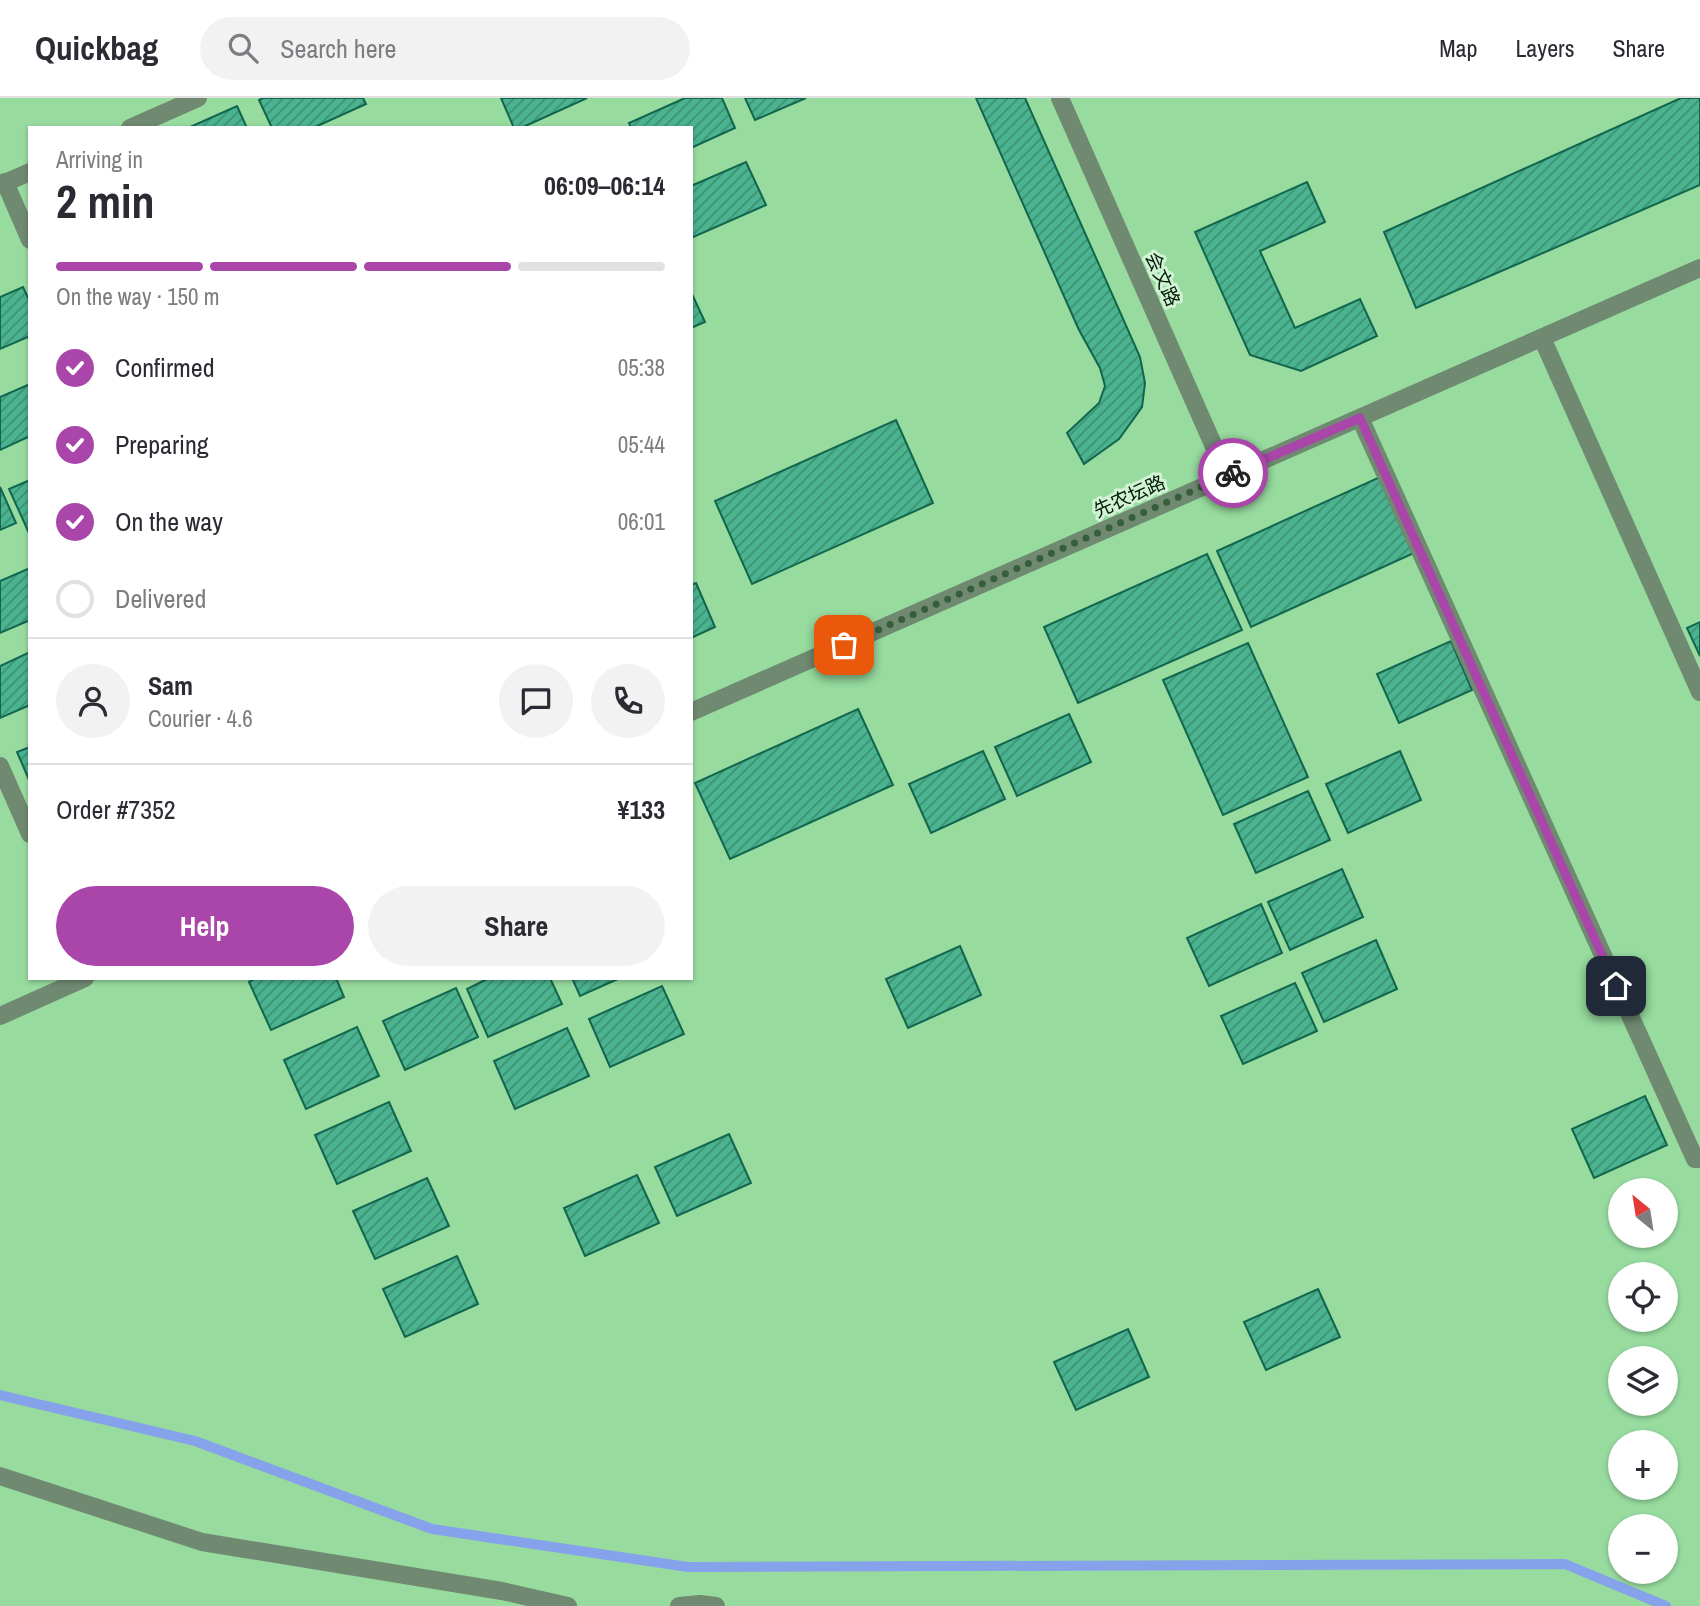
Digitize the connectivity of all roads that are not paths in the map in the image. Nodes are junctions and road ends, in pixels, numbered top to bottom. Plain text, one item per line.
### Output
1 (198, 98) edge
2 (1060, 98) edge
3 (135, 126) edge
4 (28, 173) edge
5 (2, 184) edge
6 (28, 236) edge
7 (1700, 268) edge
8 (1542, 338) junction
9 (1360, 418) junction
10 (1227, 476) junction
11 (1700, 692) edge
12 (693, 711) edge
13 (0, 766) edge
14 (28, 829) edge
15 (81, 980) edge
16 (0, 1016) edge
17 (1700, 1159) edge
18 (0, 1476) edge
19 (568, 1606) edge
20 (679, 1606) edge
21 (716, 1606) edge

1 - 3 street
2 - 10 street, 会文路
4 - 5 street
5 - 6 street
7 - 8 street, 先农坛路
8 - 9 street, 先农坛路
8 - 11 street
9 - 10 street, 先农坛路
9 - 17 street
10 - 12 street, 先农坛路
13 - 14 street
15 - 16 street
18 - 19 street
20 - 21 street

